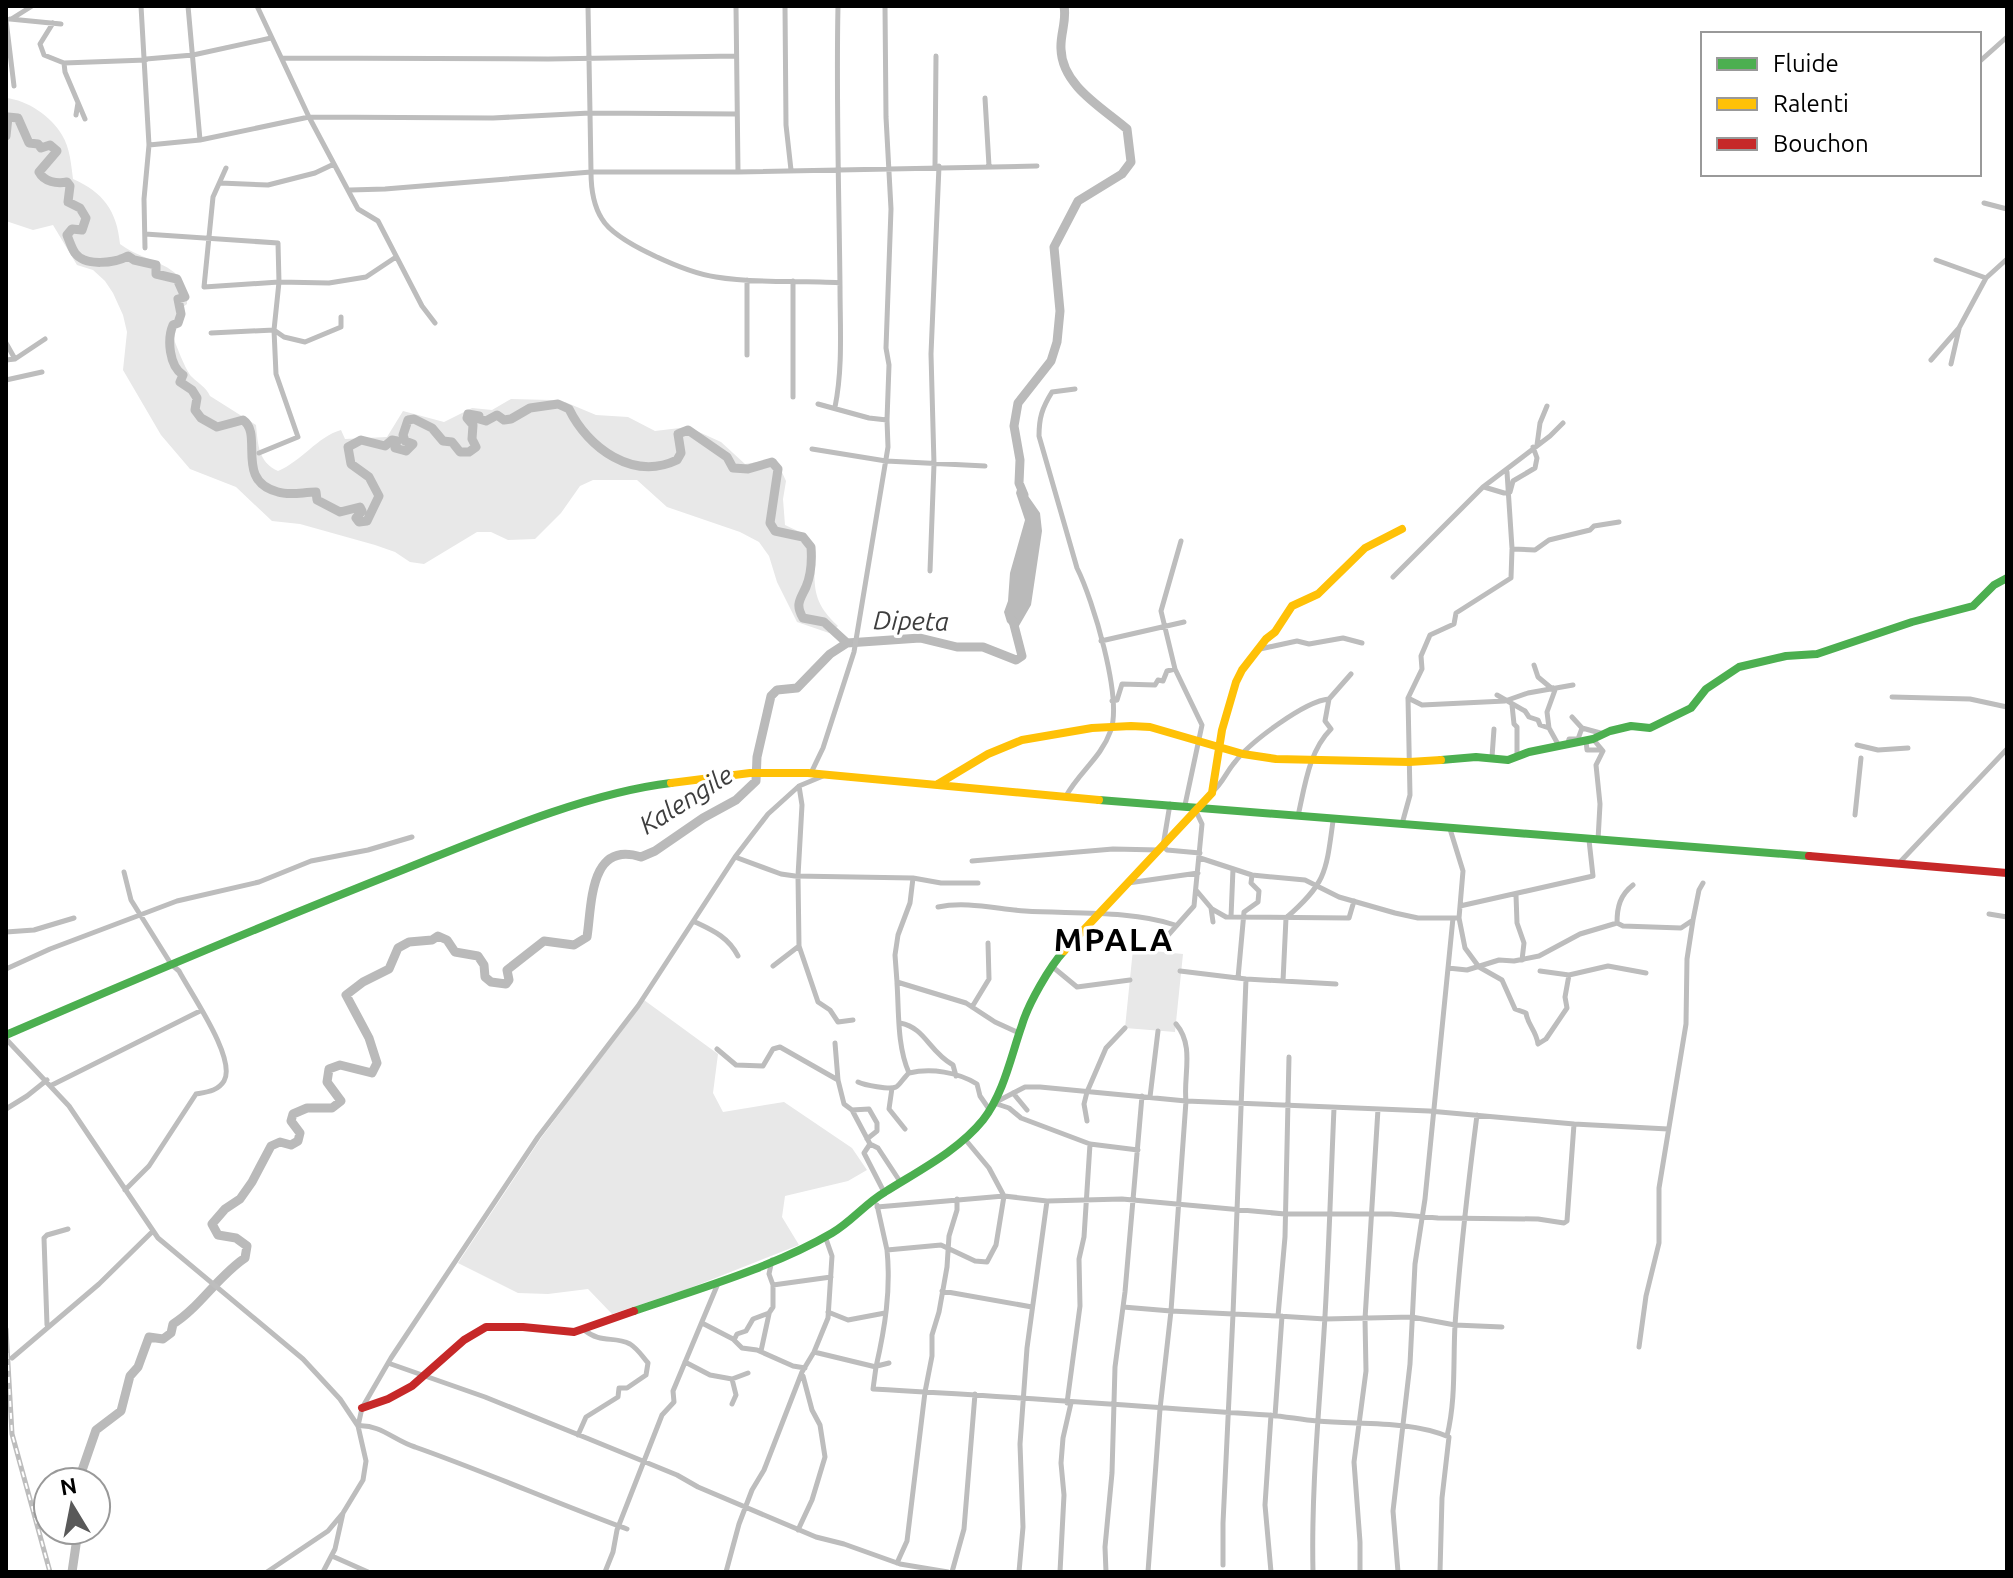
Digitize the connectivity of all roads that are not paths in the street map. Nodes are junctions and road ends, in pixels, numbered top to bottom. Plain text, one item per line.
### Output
1 (32, 6) edge
2 (141, 6) edge
3 (188, 6) edge
4 (257, 6) edge
5 (588, 6) edge
6 (736, 6) edge
7 (785, 6) edge
8 (838, 6) edge
9 (885, 6) edge
10 (7, 20) edge
11 (2007, 37) edge
12 (271, 38) junction
13 (8, 50) edge
14 (193, 55) junction
15 (736, 56) junction
16 (936, 56) dead end
17 (282, 58) junction
18 (588, 58) junction
19 (146, 60) junction
20 (1981, 60) edge
21 (64, 63) junction
22 (14, 86) dead end
23 (985, 98) dead end
24 (69, 100) dead end
25 (79, 104) junction
26 (590, 113) junction
27 (737, 114) junction
28 (76, 115) dead end
29 (309, 117) junction
30 (85, 119) dead end
31 (200, 140) junction
32 (149, 145) junction
33 (334, 164) junction
34 (937, 166) junction
35 (989, 166) junction
36 (1037, 166) dead end
37 (226, 168) dead end
38 (888, 168) junction
39 (838, 169) junction
40 (791, 170) junction
41 (591, 172) junction
42 (738, 172) junction
43 (220, 183) junction
44 (350, 190) junction
45 (1984, 203) dead end
46 (2007, 209) edge
47 (145, 234) junction
48 (207, 239) junction
49 (145, 248) dead end
50 (396, 257) junction
51 (2007, 259) edge
52 (1936, 260) dead end
53 (1986, 278) junction
54 (747, 280) junction
55 (793, 281) junction
56 (279, 282) junction
57 (840, 283) junction
58 (341, 317) dead end
59 (435, 323) dead end
60 (1959, 328) junction
61 (274, 330) junction
62 (211, 333) dead end
63 (45, 339) dead end
64 (6, 343) edge
65 (747, 355) dead end
66 (15, 359) junction
67 (6, 360) edge
68 (1931, 360) dead end
69 (1951, 364) dead end
70 (42, 372) dead end
71 (6, 380) edge
72 (1075, 389) dead end
73 (793, 397) dead end
74 (818, 404) dead end
75 (1547, 406) dead end
76 (835, 407) junction
77 (887, 420) junction
78 (1563, 423) dead end
79 (1535, 446) junction
80 (812, 449) dead end
81 (259, 453) dead end
82 (886, 461) junction
83 (934, 464) junction
84 (985, 466) dead end
85 (1507, 471) junction
86 (1483, 487) junction
87 (1510, 492) junction
88 (1619, 522) dead end
89 (1402, 529) dead end
90 (1181, 541) dead end
91 (1512, 549) junction
92 (930, 571) dead end
93 (1393, 577) dead end
94 (2007, 578) edge
95 (1184, 622) dead end
96 (1165, 627) junction
97 (1101, 641) junction
98 (1362, 643) dead end
99 (1259, 649) junction
100 (1534, 665) dead end
101 (1175, 669) junction
102 (1351, 674) dead end
103 (1573, 685) dead end
104 (1552, 688) junction
105 (1508, 693) dead end
106 (1497, 695) dead end
107 (1521, 697) junction
108 (1892, 697) dead end
109 (1408, 698) junction
110 (1329, 699) junction
111 (1112, 701) junction
112 (1510, 702) junction
113 (2007, 707) edge
114 (1529, 717) junction
115 (1572, 717) dead end
116 (1112, 727) junction
117 (1517, 727) junction
118 (1549, 728) junction
119 (1582, 728) junction
120 (1494, 729) dead end
121 (1604, 734) junction
122 (1200, 740) junction
123 (1589, 740) junction
124 (1564, 745) junction
125 (1857, 745) dead end
126 (1219, 746) junction
127 (1908, 748) dead end
128 (2007, 749) edge
129 (1602, 750) junction
130 (1243, 754) junction
131 (1492, 757) junction
132 (1517, 757) junction
133 (1861, 758) dead end
134 (1311, 759) junction
135 (1409, 762) junction
136 (811, 773) junction
137 (828, 774) junction
138 (938, 784) junction
139 (799, 786) junction
140 (1212, 793) junction
141 (1066, 797) junction
142 (1170, 804) junction
143 (1185, 806) junction
144 (1195, 808) junction
145 (1855, 815) dead end
146 (1298, 817) junction
147 (1333, 820) junction
148 (1402, 825) junction
149 (1449, 828) junction
150 (412, 837) dead end
151 (1593, 839) junction
152 (1161, 848) junction
153 (1200, 855) junction
154 (735, 857) junction
155 (972, 861) dead end
156 (1899, 863) junction
157 (838, 868) dead end
158 (1233, 869) junction
159 (124, 872) dead end
160 (1198, 873) junction
161 (2007, 873) edge
162 (835, 875) junction
163 (1252, 875) junction
164 (798, 876) junction
165 (913, 878) junction
166 (978, 883) dead end
167 (1128, 883) junction
168 (1703, 883) dead end
169 (1319, 885) junction
170 (1633, 885) dead end
171 (1196, 890) junction
172 (1516, 895) junction
173 (1354, 901) junction
174 (1460, 906) junction
175 (938, 907) dead end
176 (1211, 907) junction
177 (1100, 913) junction
178 (139, 914) junction
179 (1989, 914) dead end
180 (1231, 917) junction
181 (1244, 917) junction
182 (2007, 917) edge
183 (74, 918) dead end
184 (1286, 918) junction
185 (1456, 918) junction
186 (1693, 920) junction
187 (695, 922) junction
188 (1213, 922) dead end
189 (1617, 923) junction
190 (1175, 925) junction
191 (6, 932) edge
192 (988, 943) dead end
193 (799, 946) junction
194 (1154, 951) dead end
195 (738, 956) dead end
196 (1522, 960) junction
197 (171, 964) junction
198 (773, 966) dead end
199 (1479, 967) junction
200 (1054, 968) junction
201 (1448, 968) junction
202 (6, 969) edge
203 (1180, 971) dead end
204 (1540, 971) dead end
205 (1646, 973) dead end
206 (1569, 975) junction
207 (1238, 978) junction
208 (1246, 979) junction
209 (1130, 980) dead end
210 (1283, 981) junction
211 (897, 982) junction
212 (1336, 984) dead end
213 (972, 1007) junction
214 (200, 1011) junction
215 (853, 1020) dead end
216 (900, 1023) junction
217 (1176, 1024) dead end
218 (1125, 1028) dead end
219 (1158, 1031) dead end
220 (1019, 1033) junction
221 (6, 1037) edge
222 (835, 1043) dead end
223 (717, 1049) dead end
224 (1289, 1057) dead end
225 (909, 1073) junction
226 (956, 1076) junction
227 (47, 1080) junction
228 (838, 1080) junction
229 (858, 1082) dead end
230 (52, 1085) junction
231 (892, 1088) junction
232 (1087, 1092) junction
233 (1013, 1093) junction
234 (1142, 1096) junction
235 (1150, 1097) junction
236 (1186, 1101) junction
237 (1242, 1104) junction
238 (991, 1106) junction
239 (1289, 1107) junction
240 (1334, 1108) junction
241 (6, 1109) edge
242 (1378, 1109) junction
243 (852, 1110) junction
244 (1027, 1110) dead end
245 (1434, 1112) junction
246 (1477, 1115) junction
247 (1087, 1121) dead end
248 (1574, 1124) junction
249 (905, 1129) dead end
250 (1668, 1129) junction
251 (964, 1138) junction
252 (869, 1142) junction
253 (1090, 1144) junction
254 (1138, 1150) junction
255 (902, 1184) junction
256 (125, 1190) junction
257 (884, 1192) junction
258 (1004, 1196) junction
259 (1087, 1198) junction
260 (957, 1199) junction
261 (1047, 1201) junction
262 (1133, 1202) junction
263 (877, 1204) junction
264 (1179, 1206) junction
265 (1237, 1208) junction
266 (1328, 1213) junction
267 (1285, 1214) junction
268 (1373, 1215) junction
269 (1421, 1217) junction
270 (1465, 1217) junction
271 (68, 1229) dead end
272 (152, 1232) junction
273 (825, 1236) junction
274 (949, 1248) junction
275 (887, 1250) junction
276 (772, 1259) junction
277 (831, 1277) junction
278 (720, 1281) junction
279 (773, 1285) junction
280 (942, 1291) junction
281 (1032, 1307) junction
282 (1123, 1307) junction
283 (1171, 1311) junction
284 (828, 1312) junction
285 (769, 1313) junction
286 (885, 1313) junction
287 (1233, 1314) junction
288 (1280, 1316) junction
289 (1365, 1317) junction
290 (1412, 1317) junction
291 (1325, 1319) junction
292 (702, 1323) junction
293 (1455, 1325) junction
294 (47, 1326) junction
295 (1502, 1327) dead end
296 (583, 1329) junction
297 (734, 1340) junction
298 (1639, 1347) dead end
299 (761, 1352) junction
300 (814, 1352) junction
301 (12, 1358) dead end
302 (685, 1362) junction
303 (388, 1363) junction
304 (889, 1363) dead end
305 (876, 1367) junction
306 (804, 1370) junction
307 (748, 1373) dead end
308 (425, 1376) junction
309 (732, 1379) junction
310 (925, 1392) junction
311 (975, 1394) junction
312 (1025, 1398) junction
313 (1069, 1403) junction
314 (732, 1404) dead end
315 (1112, 1406) junction
316 (362, 1408) junction
317 (1160, 1409) junction
318 (1229, 1414) junction
319 (1273, 1415) junction
320 (1316, 1421) junction
321 (1359, 1423) junction
322 (358, 1426) junction
323 (1403, 1427) junction
324 (578, 1435) junction
325 (1447, 1436) junction
326 (644, 1461) junction
327 (748, 1506) junction
328 (343, 1513) junction
329 (619, 1526) junction
330 (627, 1529) dead end
331 (798, 1530) junction
332 (332, 1556) junction
333 (897, 1563) junction
334 (1223, 1565) dead end
335 (267, 1572) edge
336 (323, 1572) edge
337 (368, 1572) edge
338 (605, 1572) edge
339 (726, 1572) edge
340 (950, 1572) edge
341 (1019, 1572) edge
342 (1060, 1572) edge
343 (1106, 1572) edge
344 (1148, 1572) edge
345 (1271, 1572) edge
346 (1313, 1572) edge
347 (1360, 1572) edge
348 (1398, 1572) edge
349 (1440, 1572) edge

1 - 10 street
2 - 19 street
3 - 14 street
4 - 12 street
5 - 18 street
6 - 15 street
7 - 40 street
8 - 39 street
9 - 38 street
10 - 13 street
10 - 21 street
11 - 20 street
12 - 14 street
12 - 17 street
13 - 22 street
14 - 19 street
14 - 31 street
15 - 18 street
15 - 27 street
16 - 34 street
17 - 18 street
17 - 29 street
18 - 26 street
19 - 21 street
19 - 32 street
21 - 25 street
23 - 35 street
24 - 25 street
25 - 28 street
25 - 30 street
26 - 27 street
26 - 29 street
26 - 41 street
27 - 42 street
29 - 31 street
29 - 33 street
31 - 32 street
32 - 47 street
33 - 43 street
33 - 44 street
34 - 35 street
34 - 38 street
34 - 83 street
35 - 36 street
37 - 43 street
38 - 39 street
38 - 77 street
39 - 40 street
39 - 57 street
40 - 42 street
41 - 42 street
41 - 44 street
41 - 54 street
43 - 48 street
44 - 50 street
45 - 46 street
47 - 48 street
47 - 49 street
48 - 56 street
48 - 56 street
50 - 56 street
50 - 59 street
51 - 53 street
52 - 53 street
53 - 60 street
54 - 55 street
54 - 65 street
55 - 57 street
55 - 73 street
56 - 61 street
57 - 76 street
58 - 61 street
60 - 68 street
60 - 69 street
61 - 62 street
61 - 81 street
63 - 66 street
64 - 66 street
66 - 67 street
70 - 71 street
72 - 97 street
74 - 76 street
75 - 79 street
76 - 77 street
77 - 82 street
78 - 79 street
79 - 85 street
79 - 87 street
80 - 82 street
82 - 83 street
82 - 136 street
83 - 84 street
83 - 92 street
85 - 86 street
85 - 87 street
86 - 87 street
86 - 93 street
87 - 91 street
88 - 91 street
89 - 99 main road
90 - 96 street
91 - 109 street
94 - 121 main road
95 - 96 street
96 - 97 street
96 - 101 street
97 - 111 street
98 - 99 street
99 - 126 main road
100 - 104 street
101 - 111 street
101 - 122 street
102 - 110 street
103 - 104 street
104 - 107 street
104 - 118 street
105 - 107 street
106 - 112 street
107 - 112 street
108 - 113 street
109 - 112 street
109 - 135 street
110 - 130 street
110 - 134 street
111 - 116 street
112 - 114 street
112 - 117 street
114 - 117 street
114 - 118 street
115 - 119 street
116 - 122 main road
116 - 138 main road
116 - 141 street
117 - 132 street
118 - 124 street
119 - 121 street
119 - 124 street
120 - 131 street
121 - 123 main road
122 - 126 main road
122 - 143 street
123 - 124 main road
123 - 129 street
123 - 129 street
124 - 132 main road
125 - 127 street
126 - 130 main road
126 - 140 main road
128 - 156 street
129 - 151 street
130 - 134 main road
130 - 140 street
131 - 132 main road
131 - 135 main road
133 - 145 street
134 - 135 main road
134 - 146 street
135 - 148 street
136 - 137 main road
136 - 197 main road
137 - 138 main road
137 - 139 street
138 - 141 main road
139 - 154 street
139 - 164 street
140 - 144 main road
141 - 142 main road
142 - 143 main road
142 - 152 street
143 - 144 main road
144 - 146 main road
144 - 152 main road
144 - 153 street
146 - 147 main road
147 - 148 main road
147 - 169 street
148 - 149 main road
149 - 151 main road
149 - 174 street
150 - 178 street
151 - 156 main road
151 - 172 street
152 - 153 street
152 - 155 street
152 - 167 main road
153 - 158 street
153 - 160 street
154 - 164 street
154 - 187 street
156 - 161 main road
157 - 162 street
158 - 163 street
158 - 180 street
159 - 178 street
160 - 167 street
160 - 171 street
162 - 164 street
162 - 165 street
163 - 169 street
163 - 181 street
164 - 193 street
165 - 166 street
165 - 211 street
167 - 177 main road
168 - 186 street
169 - 173 street
169 - 184 street
170 - 189 street
171 - 176 street
171 - 190 street
172 - 174 street
172 - 196 street
173 - 184 street
173 - 185 street
174 - 185 street
175 - 177 street
176 - 180 street
176 - 188 street
177 - 190 street
177 - 200 main road
178 - 197 street
178 - 202 street
179 - 182 street
180 - 181 street
181 - 184 street
181 - 207 street
183 - 191 street
184 - 210 street
185 - 199 street
185 - 201 street
186 - 189 street
186 - 250 street
187 - 195 street
187 - 303 street
189 - 196 street
190 - 194 street
192 - 213 street
193 - 198 street
193 - 215 street
196 - 199 street
197 - 214 street
197 - 221 main road
199 - 201 street
199 - 206 street
200 - 209 street
200 - 220 main road
201 - 245 street
203 - 207 street
204 - 206 street
205 - 206 street
207 - 208 street
208 - 210 street
208 - 237 street
210 - 212 street
211 - 213 street
211 - 216 street
213 - 220 street
214 - 230 street
214 - 256 street
216 - 225 street
216 - 226 street
217 - 236 street
218 - 232 street
219 - 235 street
220 - 238 main road
221 - 227 street
222 - 228 street
223 - 228 street
224 - 239 street
225 - 226 street
225 - 231 street
226 - 238 street
227 - 230 street
227 - 241 street
228 - 243 street
229 - 231 street
230 - 256 street
231 - 249 street
232 - 233 street
232 - 234 street
232 - 247 street
233 - 238 street
233 - 244 street
234 - 235 street
234 - 254 street
235 - 236 street
236 - 237 street
236 - 264 street
237 - 239 street
237 - 265 street
238 - 251 main road
238 - 253 street
239 - 240 street
239 - 267 street
240 - 242 street
240 - 266 street
242 - 245 street
242 - 268 street
243 - 252 street
243 - 252 street
245 - 246 street
245 - 269 street
246 - 248 street
246 - 270 street
248 - 250 street
248 - 270 street
250 - 298 street
251 - 255 main road
251 - 258 street
252 - 255 street
252 - 257 street
253 - 254 street
253 - 259 street
254 - 262 street
255 - 257 main road
256 - 272 street
257 - 263 main road
258 - 260 street
258 - 261 street
258 - 274 street
259 - 261 street
259 - 262 street
259 - 313 street
260 - 263 street
260 - 274 street
261 - 281 street
262 - 264 street
262 - 282 street
263 - 273 main road
263 - 275 street
264 - 265 street
264 - 283 street
265 - 267 street
265 - 287 street
266 - 267 street
266 - 268 street
266 - 291 street
267 - 288 street
268 - 269 street
268 - 289 street
269 - 270 street
269 - 290 street
270 - 293 street
271 - 294 street
272 - 294 street
272 - 322 street
273 - 276 main road
273 - 277 street
274 - 275 street
274 - 280 street
275 - 286 street
276 - 278 main road
276 - 279 street
277 - 279 street
277 - 284 street
278 - 292 street
278 - 296 main road
279 - 285 street
280 - 281 street
280 - 310 street
281 - 312 street
282 - 283 street
282 - 315 street
283 - 287 street
283 - 317 street
284 - 286 street
284 - 300 street
285 - 297 street
285 - 299 street
286 - 305 street
287 - 288 street
287 - 318 street
288 - 291 street
288 - 319 street
289 - 290 street
289 - 291 street
289 - 321 street
290 - 293 street
290 - 323 street
291 - 320 street
292 - 297 street
292 - 302 street
293 - 295 street
293 - 325 street
294 - 301 street
296 - 308 main road
296 - 324 street
297 - 299 street
299 - 306 street
300 - 305 street
300 - 306 street
302 - 309 street
302 - 326 street
303 - 308 street
303 - 316 street
304 - 305 street
305 - 310 street
306 - 327 street
306 - 331 street
307 - 309 street
308 - 316 main road
308 - 324 street
309 - 314 street
310 - 311 street
310 - 333 street
311 - 312 street
311 - 340 street
312 - 313 street
312 - 341 street
313 - 315 street
313 - 342 street
315 - 317 street
315 - 343 street
316 - 322 street
317 - 318 street
317 - 344 street
318 - 319 street
318 - 334 street
319 - 320 street
319 - 345 street
320 - 321 street
320 - 346 street
321 - 323 street
321 - 347 street
322 - 328 street
322 - 329 street
323 - 325 street
323 - 348 street
324 - 326 street
325 - 349 street
326 - 327 street
326 - 329 street
327 - 331 street
327 - 339 street
328 - 332 street
328 - 335 street
329 - 330 street
329 - 338 street
331 - 333 street
332 - 336 street
332 - 337 street
333 - 340 street

